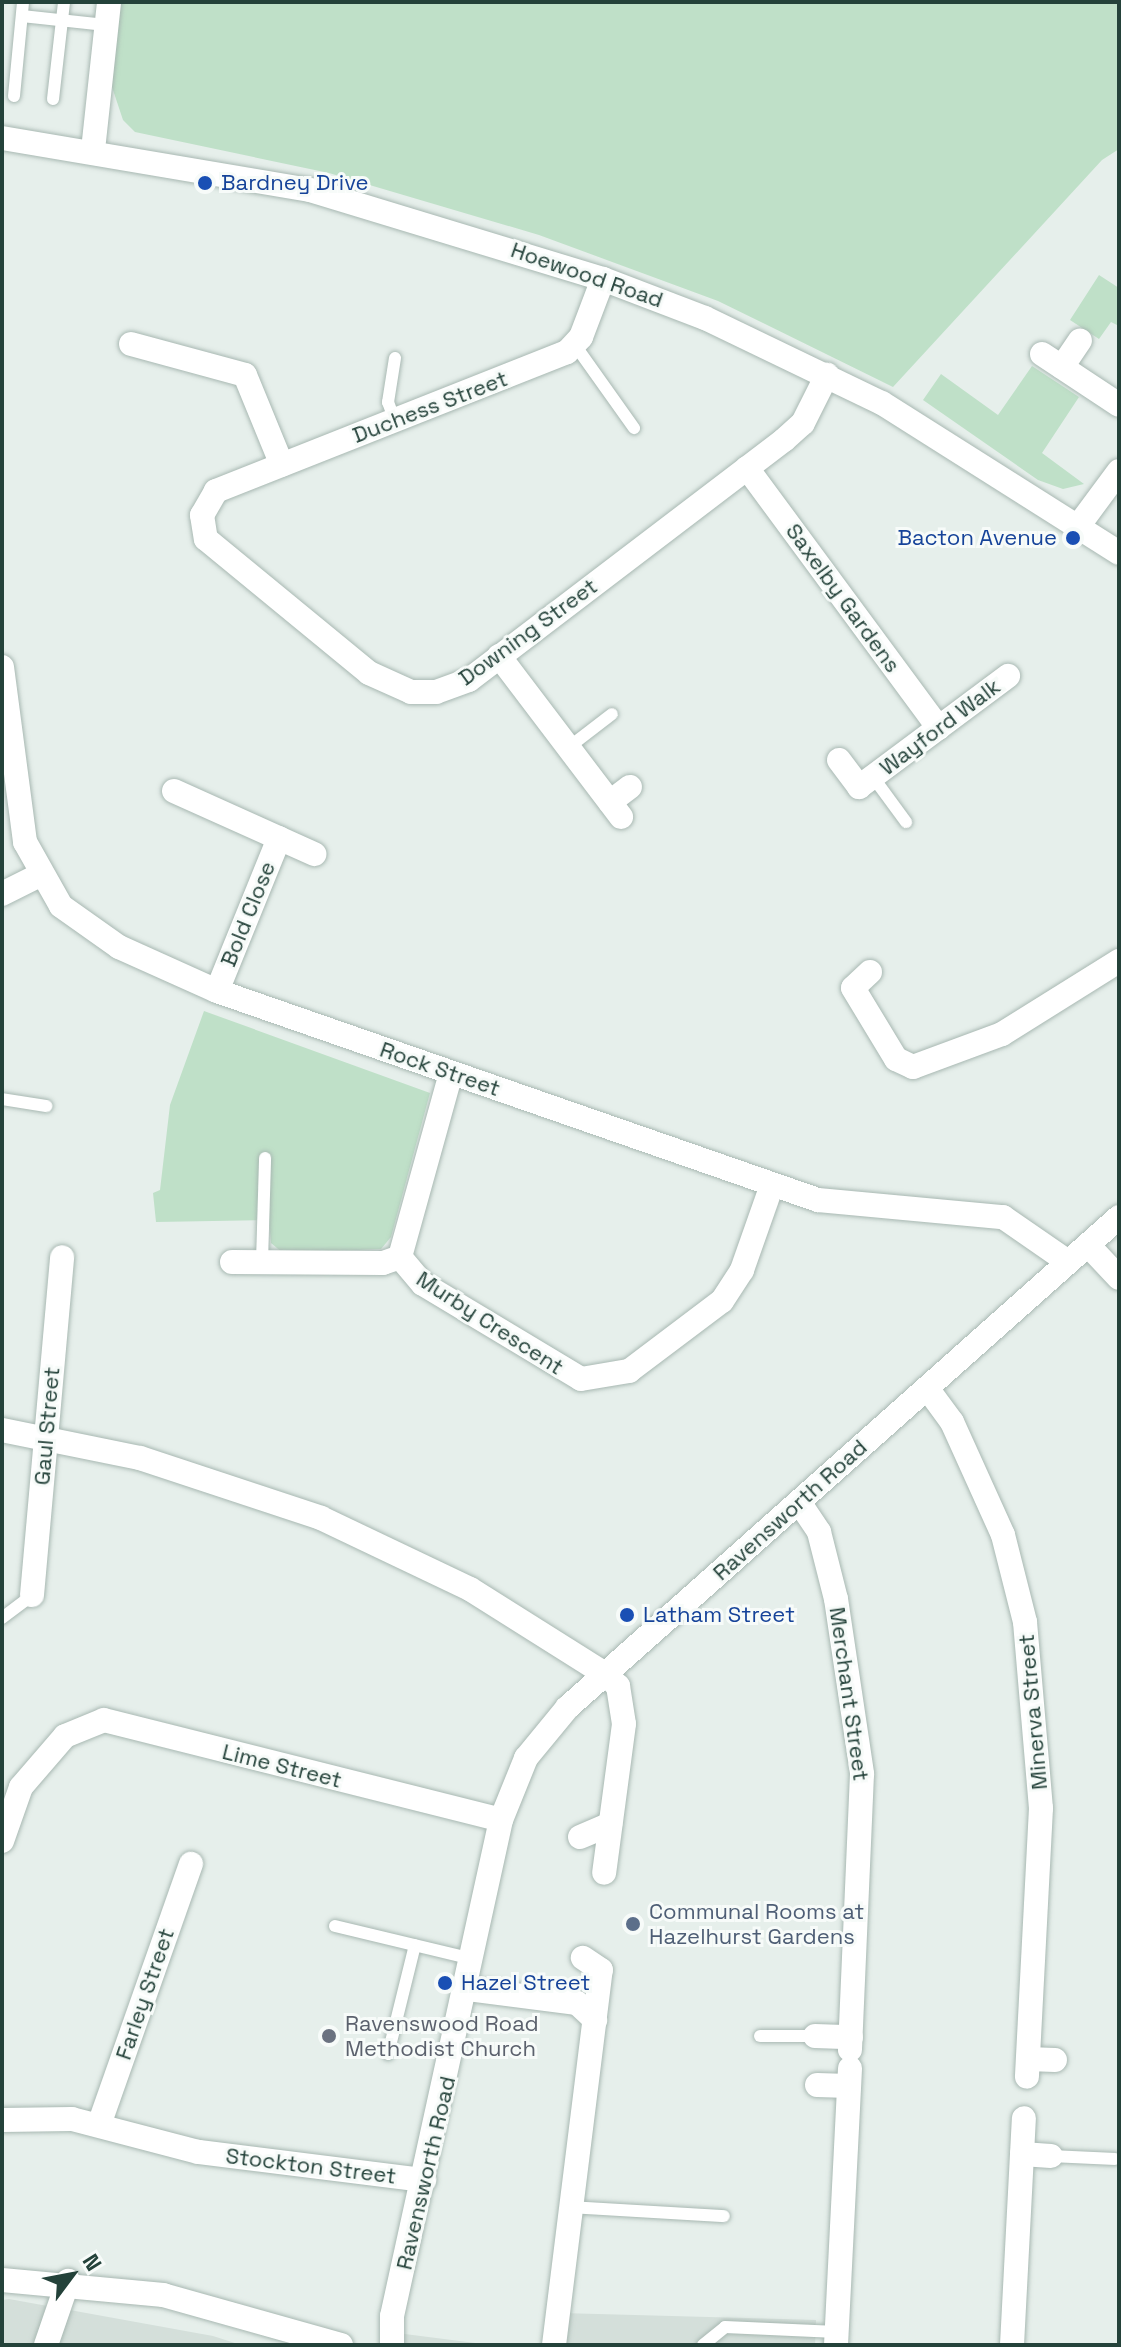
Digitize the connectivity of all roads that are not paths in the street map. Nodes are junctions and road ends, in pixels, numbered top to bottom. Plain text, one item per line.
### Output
1 (23, 2) edge
2 (64, 2) edge
3 (107, 13) edge
4 (22, 16) junction
5 (62, 19) junction
6 (14, 96) dead end
7 (53, 99) dead end
8 (2, 138) edge
9 (93, 150) junction
10 (603, 279) junction
11 (1080, 340) dead end
12 (131, 344) dead end
13 (575, 345) junction
14 (395, 358) dead end
15 (827, 375) junction
16 (1119, 405) edge
17 (395, 421) junction
18 (634, 428) dead end
19 (282, 465) junction
20 (747, 468) junction
21 (1119, 471) edge
22 (216, 491) joint
23 (1079, 525) junction
24 (1119, 553) edge
25 (499, 656) junction
26 (2, 667) edge
27 (1008, 676) dead end
28 (3, 677) edge
29 (612, 714) dead end
30 (939, 728) junction
31 (569, 747) junction
32 (839, 760) dead end
33 (873, 777) junction
34 (630, 787) dead end
35 (174, 791) dead end
36 (906, 822) dead end
37 (279, 838) junction
38 (314, 854) dead end
39 (40, 875) junction
40 (2, 894) edge
41 (1119, 961) edge
42 (870, 972) dead end
43 (217, 991) junction
44 (451, 1073) junction
45 (2, 1099) edge
46 (46, 1106) dead end
47 (265, 1158) dead end
48 (772, 1185) junction
49 (1119, 1217) edge
50 (1088, 1245) junction
51 (62, 1257) dead end
52 (400, 1257) junction
53 (232, 1262) dead end
54 (262, 1262) junction
55 (1068, 1262) junction
56 (1119, 1278) edge
57 (927, 1388) junction
58 (2, 1430) edge
59 (46, 1437) junction
60 (799, 1502) junction
61 (32, 1595) joint
62 (2, 1618) edge
63 (605, 1674) junction
64 (501, 1820) junction
65 (610, 1824) junction
66 (580, 1837) dead end
67 (2, 1841) edge
68 (191, 1864) dead end
69 (604, 1873) dead end
70 (335, 1926) dead end
71 (415, 1945) junction
72 (583, 1958) dead end
73 (474, 1959) junction
74 (468, 1989) junction
75 (595, 2020) junction
76 (760, 2036) dead end
77 (815, 2036) joint
78 (388, 2054) dead end
79 (850, 2060) junction
80 (1055, 2060) dead end
81 (817, 2085) dead end
82 (1024, 2118) dead end
83 (2, 2120) edge
84 (99, 2125) junction
85 (1022, 2154) junction
86 (1051, 2156) joint
87 (1115, 2159) dead end
88 (424, 2180) junction
89 (571, 2207) junction
90 (724, 2216) dead end
91 (2, 2280) edge
92 (68, 2281) junction
93 (837, 2339) edge
94 (46, 2345) edge
95 (341, 2345) edge
96 (392, 2345) edge
97 (554, 2345) edge
98 (703, 2345) edge
99 (1012, 2345) edge

1 - 4 lane
2 - 5 lane
3 - 5 lane
3 - 9 street
4 - 5 lane
4 - 6 lane
5 - 7 lane
8 - 9 street, Hoewood Road
9 - 10 street, Hoewood Road
10 - 13 street
10 - 15 street, Hoewood Road
11 - 16 street
12 - 19 street
13 - 17 street, Duchess Street
13 - 18 lane
14 - 17 lane
15 - 20 street, Downing Street
15 - 23 street, Hoewood Road
17 - 19 street, Duchess Street
19 - 22 street, Duchess Street
20 - 25 street, Downing Street
20 - 30 street, Saxelby Gardens
21 - 23 street
22 - 25 street, Downing Street
23 - 24 street, Hoewood Road
25 - 31 street
26 - 28 street, Rock Street
27 - 30 street, Wayford Walk
28 - 39 street, Rock Street
29 - 31 lane
30 - 33 street, Wayford Walk
31 - 34 street
32 - 33 street, Wayford Walk
33 - 36 lane
35 - 37 street, Bold Close
37 - 38 street, Bold Close
37 - 43 street, Bold Close
39 - 40 street
39 - 43 street, Rock Street
41 - 42 street
43 - 44 street, Rock Street
44 - 48 street, Rock Street
44 - 52 street, Murby Crescent
45 - 46 lane
47 - 54 lane
48 - 52 street, Murby Crescent
48 - 55 street, Rock Street
49 - 50 street, Ravensworth Road
50 - 55 street, Ravensworth Road
50 - 56 street
51 - 59 street, Gaul Street
52 - 54 street, Murby Crescent
53 - 54 street, Murby Crescent
55 - 57 street, Ravensworth Road
57 - 60 street, Ravensworth Road
57 - 80 street, Minerva Street
58 - 59 street
59 - 61 street, Gaul Street
59 - 63 street
60 - 63 street, Ravensworth Road
60 - 79 street, Merchant Street
61 - 62 lane
63 - 64 street, Ravensworth Road
63 - 65 street
64 - 67 street, Lime Street
64 - 73 street, Ravensworth Road
65 - 66 street
65 - 69 street
68 - 84 street, Farley Street
70 - 71 lane
71 - 73 lane
71 - 78 lane
72 - 75 street
73 - 74 street, Ravensworth Road
74 - 75 street
74 - 88 street, Ravensworth Road
75 - 89 street
76 - 77 lane
77 - 79 street
79 - 81 street
79 - 93 street, Merchant Street
82 - 85 street
83 - 84 street, Stockton Street
84 - 88 street, Stockton Street
85 - 86 street
85 - 99 street
86 - 87 lane
88 - 96 street, Ravensworth Road
89 - 90 lane
89 - 97 street
91 - 92 street
92 - 94 street
92 - 95 street
93 - 98 lane

